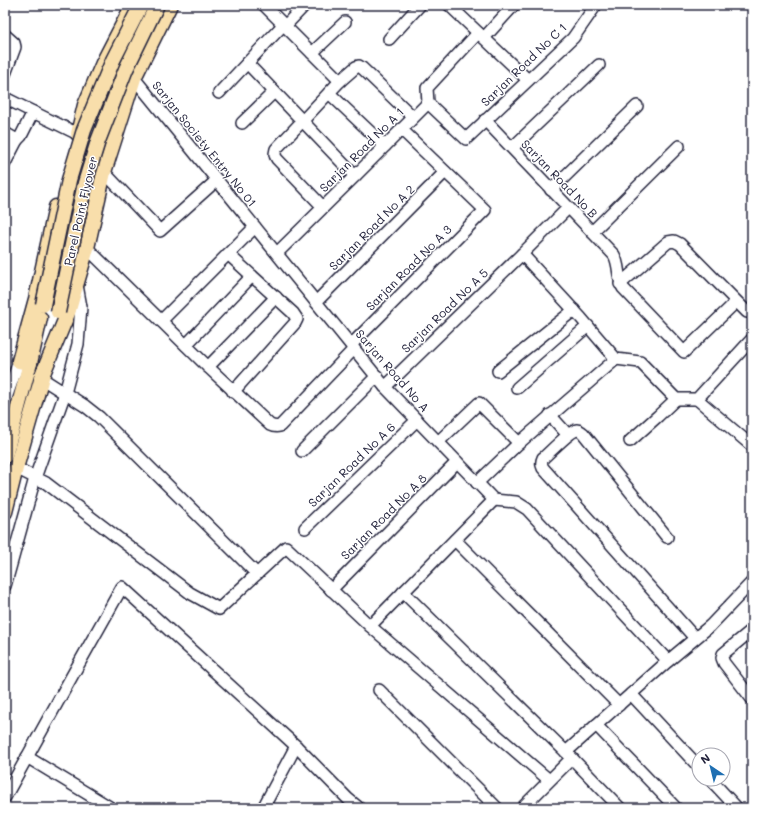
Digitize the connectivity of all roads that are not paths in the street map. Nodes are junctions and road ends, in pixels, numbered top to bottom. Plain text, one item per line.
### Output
1 (133, 5) edge
2 (141, 5) edge
3 (157, 5) edge
4 (170, 5) edge
5 (264, 5) edge
6 (305, 5) edge
7 (420, 5) edge
8 (449, 5) edge
9 (514, 5) edge
10 (596, 5) edge
11 (345, 22) dead end
12 (284, 25) junction
13 (5, 35) edge
14 (481, 35) junction
15 (389, 39) dead end
16 (312, 53) junction
17 (103, 63) junction
18 (247, 63) junction
19 (599, 65) dead end
20 (5, 74) edge
21 (134, 78) junction
22 (528, 80) junction
23 (340, 81) junction
24 (274, 92) junction
25 (219, 93) dead end
26 (329, 93) junction
27 (5, 98) edge
28 (428, 103) junction
29 (637, 106) dead end
30 (33, 112) junction
31 (413, 117) junction
32 (485, 120) junction
33 (302, 121) junction
34 (242, 123) dead end
35 (401, 129) junction
36 (5, 133) edge
37 (78, 134) junction
38 (17, 140) junction
39 (385, 146) junction
40 (679, 146) dead end
41 (512, 148) junction
42 (5, 162) edge
43 (104, 172) junction
44 (445, 172) junction
45 (355, 176) junction
46 (217, 180) junction
47 (551, 190) junction
48 (323, 207) junction
49 (568, 208) junction
50 (255, 227) junction
51 (592, 232) junction
52 (87, 248) junction
53 (276, 253) junction
54 (228, 254) junction
55 (522, 254) junction
56 (252, 276) junction
57 (77, 284) junction
58 (620, 284) junction
59 (276, 297) junction
60 (316, 302) junction
61 (736, 302) junction
62 (574, 310) junction
63 (747, 312) dead end
64 (161, 321) junction
65 (588, 326) junction
66 (752, 339) edge
67 (186, 345) junction
68 (353, 347) junction
69 (616, 359) junction
70 (24, 362) junction
71 (208, 367) junction
72 (498, 372) dead end
73 (377, 376) junction
74 (41, 378) junction
75 (385, 386) junction
76 (517, 388) dead end
77 (233, 392) junction
78 (65, 393) junction
79 (676, 399) junction
80 (697, 400) junction
81 (5, 402) edge
82 (550, 415) junction
83 (417, 420) junction
84 (568, 435) junction
85 (630, 441) dead end
86 (438, 442) junction
87 (519, 443) junction
88 (752, 446) edge
89 (302, 451) dead end
90 (5, 456) edge
91 (457, 462) junction
92 (16, 468) junction
93 (35, 478) junction
94 (477, 483) junction
95 (494, 500) junction
96 (5, 512) edge
97 (306, 528) dead end
98 (667, 537) dead end
99 (455, 540) junction
100 (257, 574) junction
101 (5, 586) edge
102 (751, 586) edge
103 (331, 590) junction
104 (403, 592) junction
105 (370, 626) junction
106 (752, 630) edge
107 (695, 638) junction
108 (668, 661) junction
109 (379, 690) dead end
110 (631, 694) junction
111 (752, 699) edge
112 (619, 705) junction
113 (596, 725) junction
114 (296, 746) junction
115 (569, 755) junction
116 (27, 757) junction
117 (691, 758) edge
118 (549, 780) junction
119 (717, 787) edge
120 (5, 797) edge
121 (111, 808) edge
122 (264, 808) edge
123 (359, 808) edge
124 (497, 808) edge
125 (522, 808) edge
126 (620, 808) edge
127 (676, 808) edge
128 (737, 808) edge

1 - 17 main road
2 - 70 main road, Parel Point Flyover, bridge
3 - 74 main road, Parel Point Flyover, bridge
4 - 21 main road
5 - 12 street
6 - 12 street
7 - 15 street
8 - 14 street
9 - 14 street
10 - 22 street, Sarjan Road No C 1
11 - 16 street
12 - 16 street
12 - 18 street
13 - 20 street
14 - 22 street
14 - 28 street
16 - 23 street
17 - 21 street, Sarjan Society Entry No 01
17 - 37 main road
18 - 24 street
18 - 25 street
19 - 41 street
21 - 43 main road
21 - 46 street, Sarjan Society Entry No 01
22 - 32 street, Sarjan Road No C 1
23 - 26 street
23 - 31 street
24 - 33 street
24 - 34 street
26 - 33 street
26 - 39 street
27 - 30 street
28 - 31 street, Sarjan Road No A 1
28 - 32 street, Sarjan Road No C 1
29 - 47 street
30 - 37 street
30 - 38 street
31 - 35 street, Sarjan Road No A 1
32 - 41 street, Sarjan Road No B
33 - 45 street
33 - 48 street
35 - 39 street, Sarjan Road No A 1
35 - 44 street
36 - 38 street
37 - 70 main road
38 - 42 street
39 - 45 street, Sarjan Road No A 1
40 - 51 street
41 - 47 street, Sarjan Road No B
43 - 46 street
43 - 52 main road
44 - 60 street, Sarjan Road No A 2
44 - 68 street, Sarjan Road No A 3
45 - 48 street, Sarjan Road No A 1
46 - 50 street, Sarjan Society Entry No 01
47 - 49 street, Sarjan Road No B
48 - 53 street, Sarjan Road No A 1
49 - 51 street, Sarjan Road No B
49 - 55 street, Sarjan Road No A 5
50 - 53 street, Sarjan Society Entry No 01
50 - 54 street
51 - 58 street, Sarjan Road No B
52 - 57 main road
52 - 64 street
53 - 60 street, Sarjan Road No A
54 - 56 street
54 - 64 street
55 - 62 street
55 - 75 street, Sarjan Road No A 5
56 - 59 street
56 - 67 street
57 - 74 main road
57 - 78 street
58 - 61 street
58 - 61 street
59 - 71 street
59 - 77 street
60 - 68 street, Sarjan Road No A
61 - 63 street
62 - 65 street
62 - 72 street
64 - 67 street
65 - 69 street
65 - 76 street
66 - 80 street
67 - 71 street
68 - 73 street, Sarjan Road No A
68 - 77 street, Sarjan Road No A 3
69 - 79 street
69 - 82 street
70 - 81 street
70 - 90 main road
71 - 77 street
73 - 75 street, Sarjan Road No A
73 - 89 street
74 - 78 street
74 - 92 main road
75 - 83 street, Sarjan Road No A
78 - 93 street
78 - 100 street
79 - 80 street
79 - 85 street
80 - 88 street
82 - 84 street
82 - 87 street
83 - 86 street, Sarjan Road No A
83 - 97 street, Sarjan Road No A 6
84 - 98 street
84 - 107 street
86 - 87 street
86 - 91 street, Sarjan Road No A
87 - 94 street
91 - 94 street, Sarjan Road No A
91 - 103 street, Sarjan Road No A 8
92 - 93 street
92 - 96 main road
93 - 100 street
93 - 101 street
94 - 95 street, Sarjan Road No A
95 - 99 street
95 - 108 street
99 - 104 street
99 - 112 street
100 - 103 street
102 - 107 street
103 - 105 street
104 - 105 street
104 - 115 street
105 - 118 street
106 - 111 street
107 - 108 street
108 - 110 street
109 - 124 street
110 - 112 street
110 - 117 street
112 - 113 street
113 - 115 street
113 - 127 street
114 - 116 street
114 - 122 street
114 - 123 street
115 - 118 street
115 - 126 street
116 - 120 street
116 - 121 street
118 - 125 street
119 - 128 street

